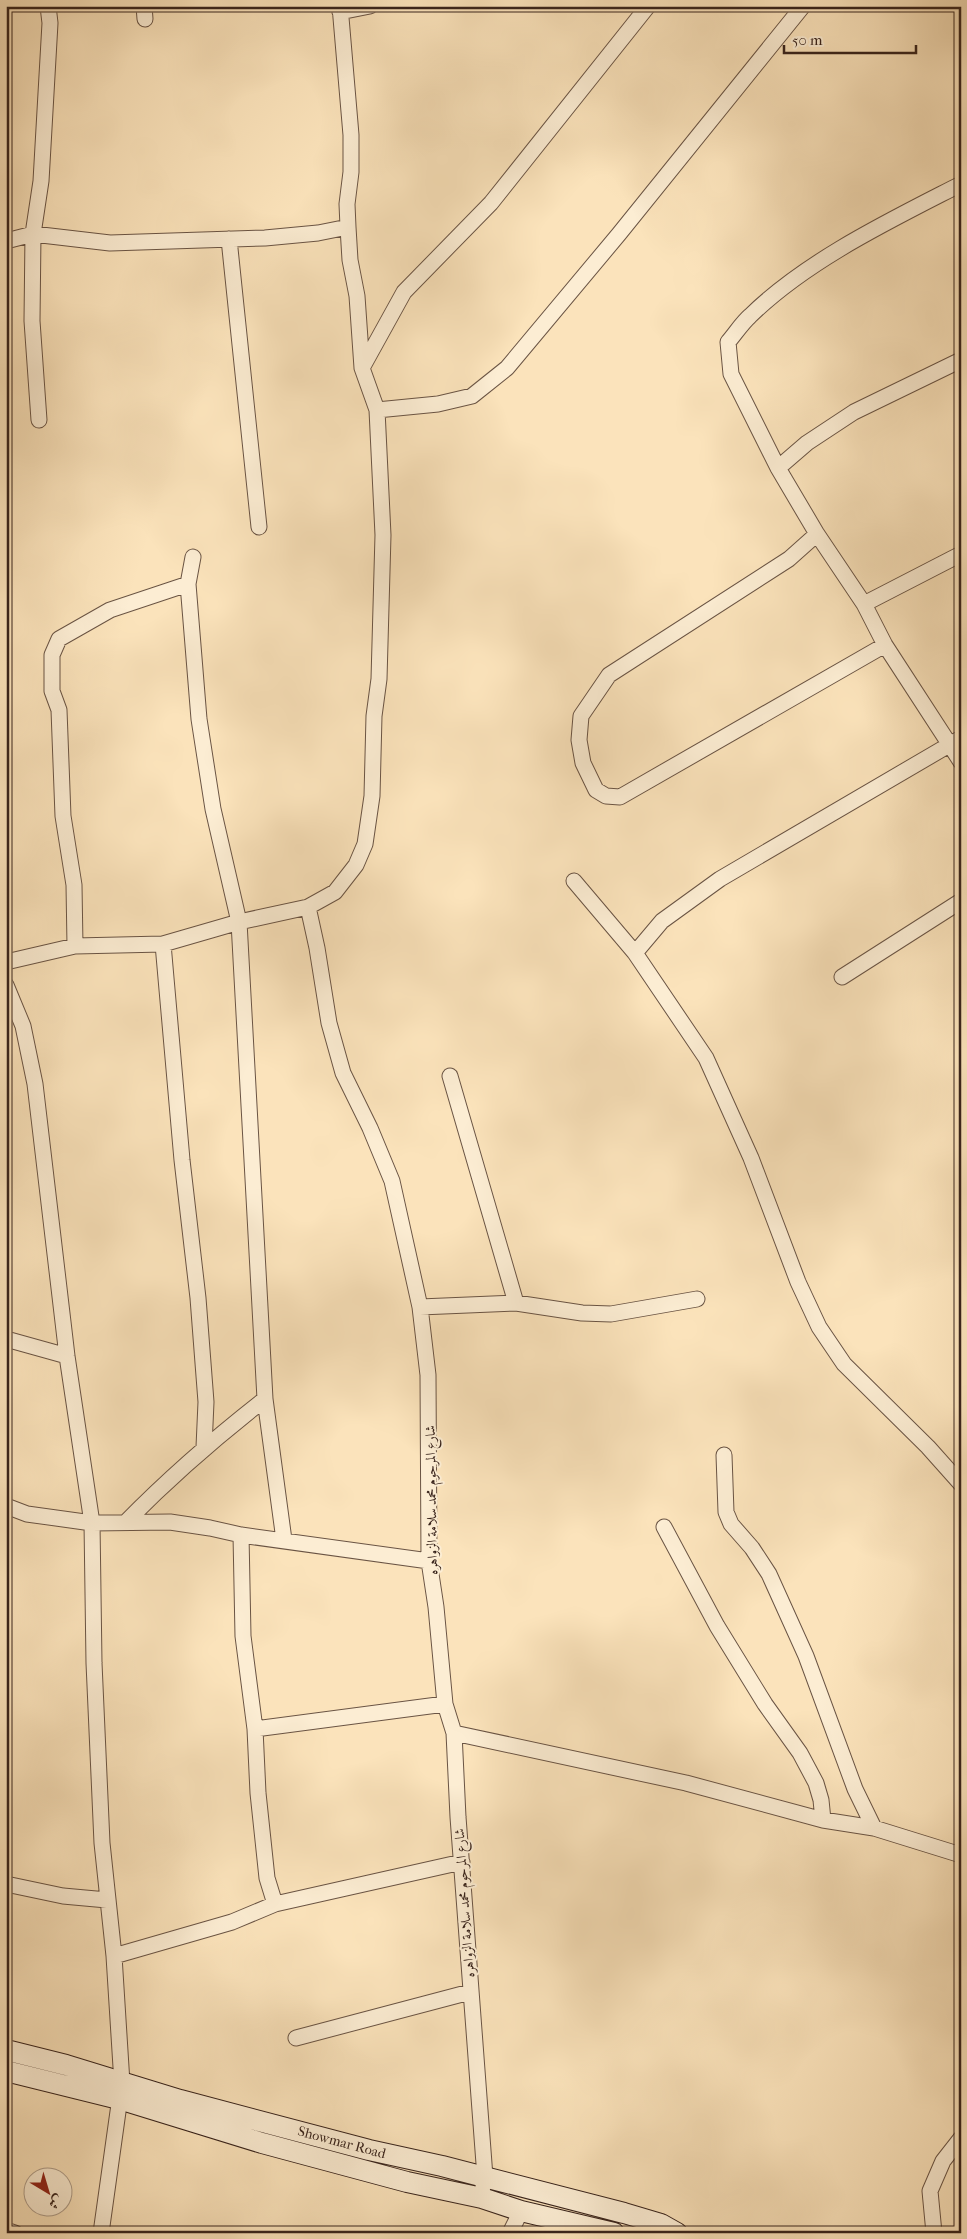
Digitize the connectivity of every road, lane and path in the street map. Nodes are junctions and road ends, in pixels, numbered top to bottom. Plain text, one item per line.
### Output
1 (48, 6) edge
2 (370, 6) edge
3 (648, 6) edge
4 (803, 6) edge
5 (340, 9) edge
6 (961, 184) edge
7 (348, 228) junction
8 (33, 234) junction
9 (228, 239) junction
10 (6, 241) edge
11 (961, 360) edge
12 (362, 368) junction
13 (377, 410) junction
14 (39, 420) dead end
15 (778, 468) junction
16 (259, 527) dead end
17 (817, 534) junction
18 (961, 554) edge
19 (193, 557) dead end
20 (188, 584) junction
21 (864, 604) junction
22 (884, 645) junction
23 (955, 741) edge
24 (961, 762) edge
25 (574, 882) dead end
26 (961, 901) edge
27 (308, 907) junction
28 (239, 922) junction
29 (163, 944) junction
30 (75, 946) junction
31 (634, 953) junction
32 (6, 962) edge
33 (842, 977) dead end
34 (6, 985) edge
35 (450, 1076) dead end
36 (697, 1299) dead end
37 (516, 1303) junction
38 (420, 1307) junction
39 (6, 1339) edge
40 (67, 1356) junction
41 (265, 1399) junction
42 (204, 1447) junction
43 (724, 1455) dead end
44 (961, 1484) edge
45 (6, 1506) edge
46 (92, 1523) junction
47 (125, 1523) junction
48 (664, 1527) dead end
49 (241, 1535) junction
50 (284, 1540) junction
51 (429, 1561) junction
52 (445, 1704) junction
53 (255, 1729) junction
54 (454, 1733) junction
55 (824, 1820) junction
56 (874, 1828) junction
57 (961, 1855) edge
58 (462, 1862) junction
59 (6, 1884) edge
60 (107, 1900) junction
61 (276, 1904) junction
62 (114, 1956) junction
63 (470, 1992) junction
64 (296, 2038) dead end
65 (6, 2050) edge
66 (6, 2071) edge
67 (120, 2091) junction
68 (961, 2138) edge
69 (485, 2177) junction
70 (482, 2198) junction
71 (521, 2211) junction
72 (6, 2230) edge
73 (15, 2233) edge
74 (101, 2233) edge
75 (510, 2233) edge
76 (614, 2233) edge
77 (677, 2233) edge
78 (934, 2233) edge

1 - 8 street
2 - 5 street
3 - 12 street
4 - 13 street
5 - 7 street
6 - 15 street
7 - 9 street
7 - 12 street
8 - 9 street
8 - 10 street
8 - 14 street
9 - 16 street
11 - 15 street
12 - 13 street
13 - 27 street
15 - 17 street
17 - 21 street
17 - 22 street
18 - 21 street
19 - 20 street
20 - 28 street
20 - 30 street
21 - 22 street
22 - 23 street
23 - 24 street
23 - 31 street
25 - 31 street
26 - 33 street
27 - 28 street
27 - 38 street, شارع المرحوم محمد سلامة الزواهره
28 - 29 street
28 - 41 street
29 - 30 street
29 - 42 street
30 - 32 street
31 - 44 street
34 - 40 street
35 - 37 street
36 - 37 street
37 - 38 street
38 - 51 street, شارع المرحوم محمد سلامة الزواهره
39 - 40 street
40 - 46 street
41 - 42 street
41 - 50 street
42 - 47 street
43 - 56 street
45 - 46 street
46 - 47 street
46 - 60 street
47 - 49 street
48 - 55 street
49 - 50 street
49 - 53 street
50 - 51 street
51 - 52 street, شارع المرحوم محمد سلامة الزواهره
52 - 53 street
52 - 54 street, شارع المرحوم محمد سلامة الزواهره
53 - 61 street
54 - 55 street
54 - 58 street, شارع المرحوم محمد سلامة الزواهره
55 - 56 street
56 - 57 street
58 - 61 street
58 - 63 street, شارع المرحوم محمد سلامة الزواهره
59 - 60 street
60 - 62 street
61 - 62 street
62 - 67 street
63 - 64 street
63 - 69 street, شارع المرحوم محمد سلامة الزواهره
65 - 67 main road, Showmar Road
66 - 67 main road, Showmar Road
67 - 69 main road, Showmar Road
67 - 70 main road, Showmar Road
67 - 74 street
68 - 78 street
69 - 70 street, شارع المرحوم محمد سلامة الزواهره
69 - 77 main road, Showmar Road
70 - 71 main road, Showmar Road
71 - 75 street
71 - 76 main road, Showmar Road
72 - 73 street

